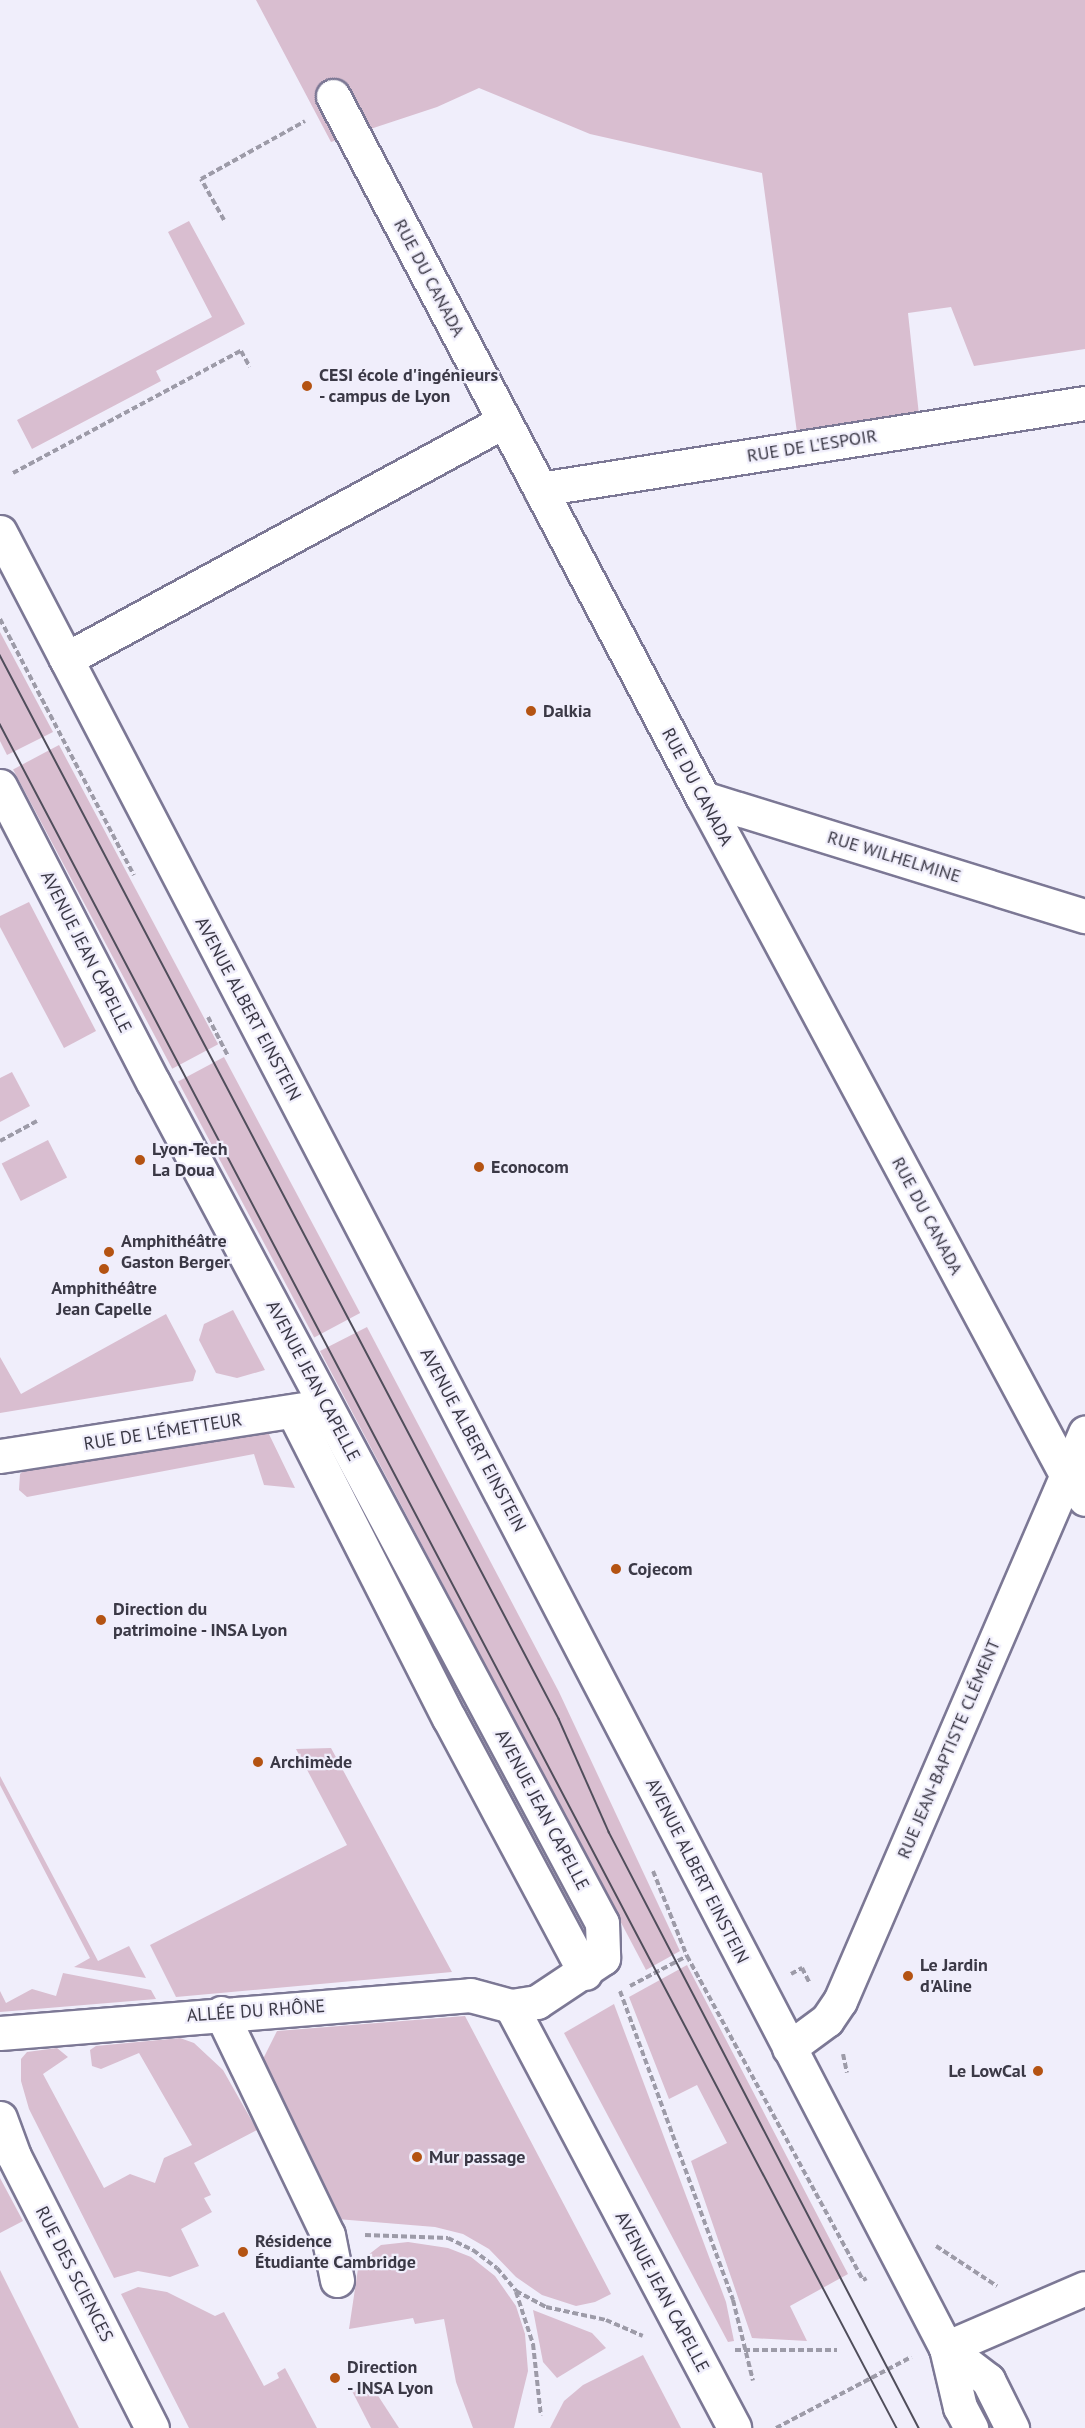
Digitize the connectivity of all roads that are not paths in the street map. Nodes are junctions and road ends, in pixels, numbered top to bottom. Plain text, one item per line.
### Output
1 (333, 96) dead end
2 (1085, 403) edge
3 (504, 421) junction
4 (540, 489) junction
5 (0, 532) edge
6 (66, 659) junction
7 (0, 786) edge
8 (703, 798) junction
9 (1085, 916) edge
10 (325, 1402) junction
11 (294, 1413) junction
12 (1085, 1433) edge
13 (0, 1456) edge
14 (1076, 1487) edge
15 (594, 1965) junction
16 (511, 2006) junction
17 (221, 2013) junction
18 (0, 2033) edge
19 (789, 2048) junction
20 (0, 2118) edge
21 (337, 2280) dead end
22 (1085, 2288) edge
23 (946, 2348) junction
24 (152, 2428) edge
25 (734, 2428) edge
26 (971, 2428) edge
27 (1012, 2428) edge

1 - 3 street, RUE DU CANADA
2 - 4 street, RUE DE L'ESPOIR
3 - 4 street, RUE DU CANADA
3 - 6 street
4 - 8 street, RUE DU CANADA
5 - 6 street, AVENUE ALBERT EINSTEIN
6 - 19 street, AVENUE ALBERT EINSTEIN
7 - 10 street, AVENUE JEAN CAPELLE
8 - 9 street, RUE WILHELMINE
8 - 14 street, RUE DU CANADA
10 - 11 street, RUE DE L'ÉMETTEUR
10 - 15 street, AVENUE JEAN CAPELLE
11 - 13 street, RUE DE L'ÉMETTEUR
11 - 15 street, AVENUE JEAN CAPELLE
12 - 14 street, RUE JEAN-BAPTISTE CLÉMENT
14 - 19 street, RUE JEAN-BAPTISTE CLÉMENT
15 - 16 street
16 - 17 street, ALLÉE DU RHÔNE
16 - 25 street, AVENUE JEAN CAPELLE
17 - 18 street, ALLÉE DU RHÔNE
17 - 21 street
19 - 23 street, AVENUE ALBERT EINSTEIN
20 - 24 street, RUE DES SCIENCES
22 - 23 street
23 - 26 street, AVENUE ALBERT EINSTEIN
23 - 27 street, AVENUE ALBERT EINSTEIN

